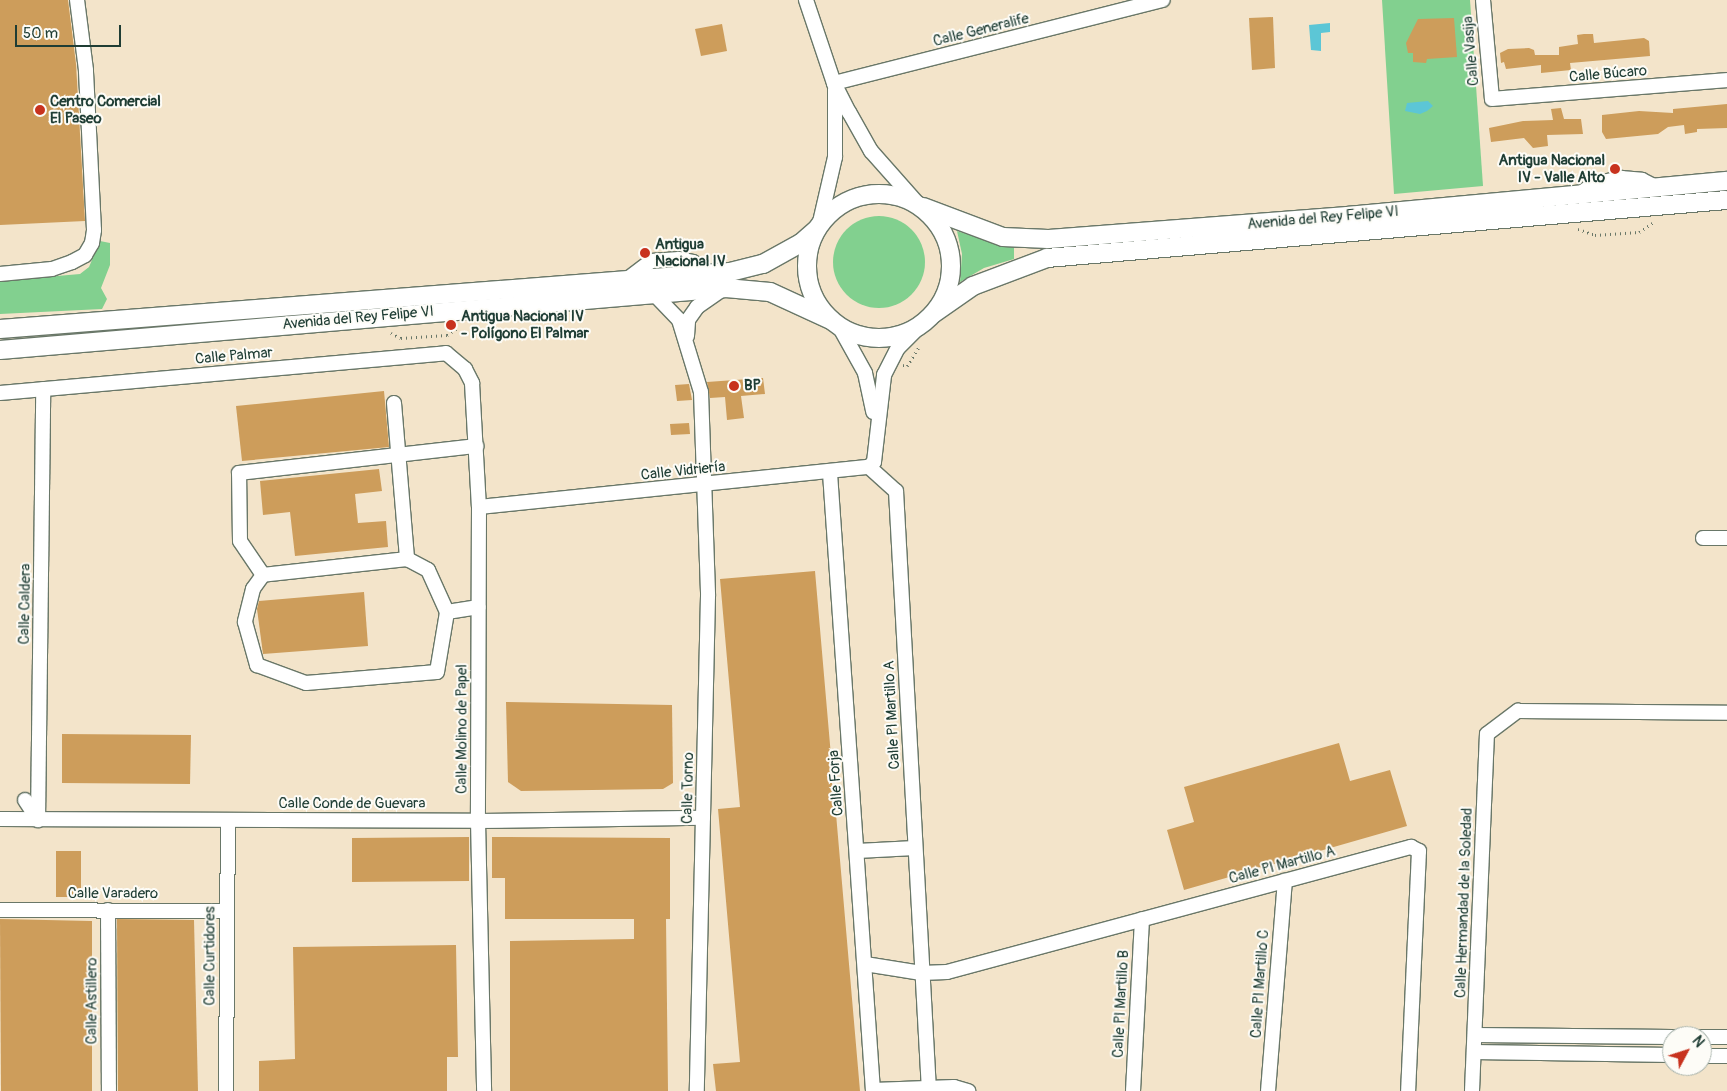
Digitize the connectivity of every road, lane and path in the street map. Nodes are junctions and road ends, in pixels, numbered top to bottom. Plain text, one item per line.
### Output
1 (77, 0) edge
2 (806, 0) edge
3 (1163, 0) edge
4 (1484, 0) edge
5 (1727, 80) edge
6 (834, 83) junction
7 (1492, 99) joint
8 (1727, 181) edge
9 (1727, 200) edge
10 (920, 206) junction
11 (1658, 219) dead end
12 (818, 226) junction
13 (1570, 226) dead end
14 (0, 274) edge
15 (726, 288) junction
16 (654, 294) junction
17 (835, 323) junction
18 (925, 328) junction
19 (0, 329) edge
20 (687, 337) junction
21 (0, 350) edge
22 (889, 364) junction
23 (465, 369) joint
24 (43, 390) junction
25 (0, 393) edge
26 (394, 403) dead end
27 (476, 446) junction
28 (876, 448) junction
29 (400, 454) junction
30 (869, 467) junction
31 (830, 473) junction
32 (702, 485) junction
33 (478, 507) junction
34 (1703, 538) dead end
35 (1727, 538) edge
36 (407, 559) junction
37 (263, 574) junction
38 (478, 607) junction
39 (447, 612) junction
40 (1727, 713) edge
41 (25, 800) dead end
42 (703, 818) junction
43 (0, 819) edge
44 (38, 820) junction
45 (228, 820) junction
46 (478, 821) junction
47 (915, 848) junction
48 (857, 852) junction
49 (1285, 881) junction
50 (0, 910) edge
51 (108, 910) junction
52 (226, 911) junction
53 (1142, 919) junction
54 (865, 964) junction
55 (921, 972) junction
56 (1475, 1035) junction
57 (1662, 1037) edge
58 (1712, 1037) edge
59 (1727, 1037) edge
60 (1474, 1052) junction
61 (1662, 1055) edge
62 (1712, 1056) edge
63 (1727, 1056) edge
64 (928, 1089) edge
65 (873, 1090) edge
66 (109, 1091) edge
67 (226, 1091) edge
68 (484, 1091) edge
69 (697, 1091) edge
70 (968, 1091) edge
71 (1132, 1091) edge
72 (1268, 1091) edge
73 (1408, 1091) edge
74 (1472, 1091) edge

1 - 14 street
2 - 6 street
3 - 6 street, Calle Generalife
4 - 7 street, Calle Vasija
5 - 7 street, Calle Búcaro
6 - 10 street
6 - 12 street
8 - 10 main road, Avenida del Rey Felipe VI
9 - 18 main road, Avenida del Rey Felipe VI
10 - 12 main road
10 - 18 main road
11 - 13 path
12 - 17 main road
12 - 19 main road, Avenida del Rey Felipe VI
15 - 16 main road, Avenida del Rey Felipe VI
15 - 17 main road, Avenida del Rey Felipe VI
15 - 20 street
16 - 20 street
16 - 21 main road, Avenida del Rey Felipe VI
17 - 18 main road
17 - 28 street
18 - 22 street
18 - 22 path
20 - 32 street, Calle Torno
22 - 28 street
23 - 24 street, Calle Palmar
23 - 27 street, Calle Molino de Papel
24 - 25 street, Calle Palmar
24 - 44 street, Calle Caldera
26 - 29 street
27 - 29 street
27 - 33 street, Calle Molino de Papel
28 - 30 street
29 - 36 street
29 - 37 street
30 - 31 street, Calle Vidriería
30 - 47 street, Calle Pl Martillo A
31 - 32 street, Calle Vidriería
31 - 48 street, Calle Forja
32 - 33 street, Calle Vidriería
32 - 42 street, Calle Torno
33 - 38 street, Calle Molino de Papel
34 - 35 street
36 - 37 street
36 - 39 street
37 - 39 street
38 - 39 street
38 - 46 street, Calle Molino de Papel
40 - 56 street, Calle Hermandad de la Soledad
41 - 44 street
42 - 46 street, Calle Conde de Guevara
42 - 69 street, Calle Torno
43 - 44 street, Calle Conde de Guevara
44 - 45 street, Calle Conde de Guevara
45 - 46 street, Calle Conde de Guevara
45 - 52 street, Calle Curtidores
46 - 68 street, Calle Molino de Papel
47 - 48 street
47 - 55 street, Calle Pl Martillo A
48 - 54 street, Calle Forja
49 - 53 street, Calle Pl Martillo A
49 - 72 street, Calle Pl Martillo C
49 - 73 street, Calle Pl Martillo A
50 - 51 street, Calle Varadero
51 - 52 street, Calle Varadero
51 - 66 street, Calle Astillero
52 - 67 street, Calle Curtidores
53 - 55 street, Calle Pl Martillo A
53 - 71 street, Calle Pl Martillo B
54 - 55 street, Calle Pl Martillo A
54 - 65 street, Calle Forja
55 - 64 street, Calle Pl Martillo A
56 - 57 street
56 - 60 street, Calle Hermandad de la Soledad
58 - 59 street
60 - 61 street
60 - 74 street, Calle Hermandad de la Soledad
62 - 63 street
64 - 65 street
64 - 70 street

